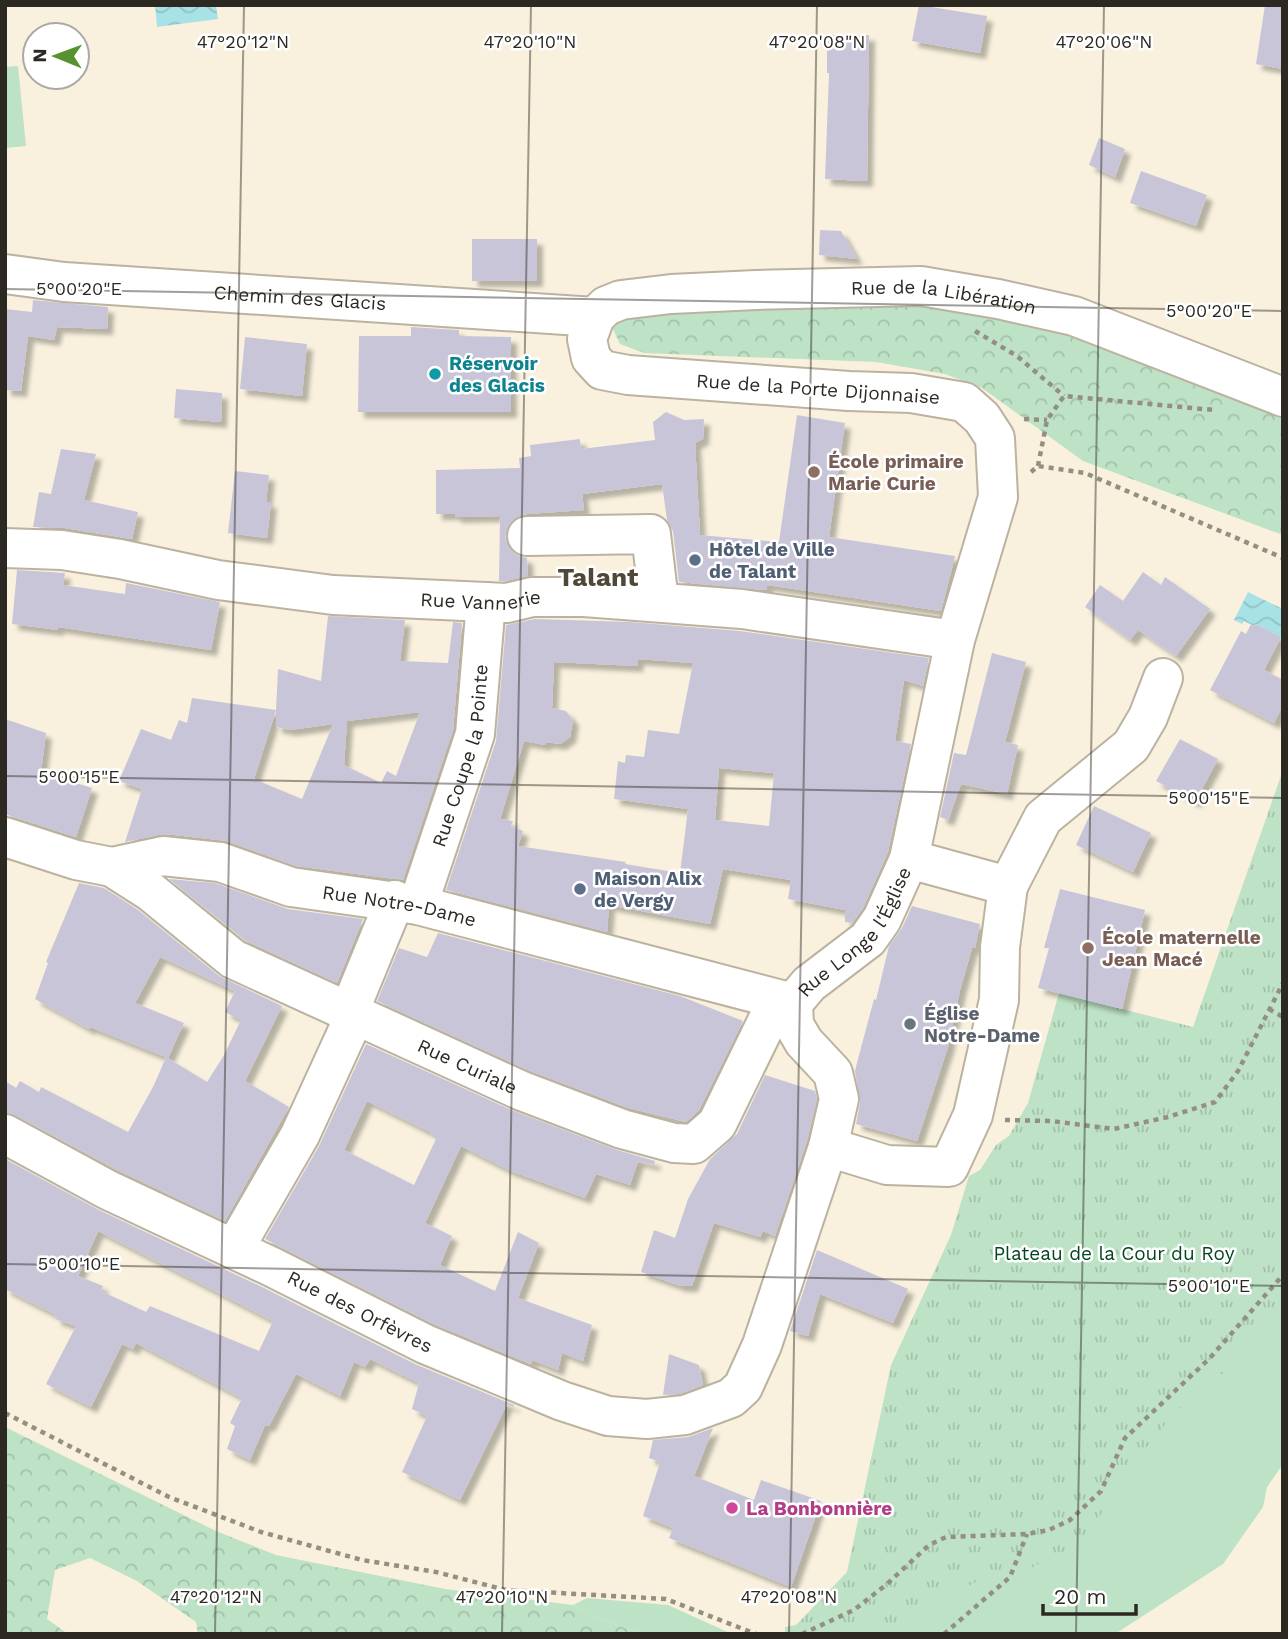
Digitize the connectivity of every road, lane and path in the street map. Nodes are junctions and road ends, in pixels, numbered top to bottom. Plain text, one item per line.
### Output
1 (5, 274) edge
2 (595, 317) junction
3 (967, 326) dead end
4 (1064, 396) junction
5 (1283, 397) edge
6 (1214, 410) dead end
7 (527, 536) dead end
8 (5, 548) edge
9 (1283, 558) edge
10 (486, 602) junction
11 (659, 603) junction
12 (955, 640) junction
13 (1163, 678) dead end
14 (5, 837) edge
15 (909, 859) junction
16 (112, 867) junction
17 (1008, 886) junction
18 (406, 902) junction
19 (1283, 983) edge
20 (785, 1002) junction
21 (1269, 1009) junction
22 (352, 1013) junction
23 (1283, 1017) edge
24 (973, 1115) junction
25 (5, 1134) edge
26 (828, 1147) junction
27 (234, 1249) junction
28 (1283, 1275) edge
29 (731, 1398) joint
30 (5, 1413) edge
31 (1027, 1534) junction
32 (756, 1634) edge
33 (802, 1634) edge
34 (944, 1634) edge

1 - 2 street, Chemin des Glacis
2 - 5 street, Rue de la Libération
2 - 12 street, Rue de la Porte Dijonnaise
3 - 4 path
4 - 6 path
4 - 9 path
7 - 11 street
8 - 10 street, Rue Vannerie
10 - 11 street, Rue Vannerie
10 - 18 street, Rue Coupe la Pointe
11 - 12 street, Rue Vannerie
12 - 15 street, Rue Longe l'Église
13 - 17 street
14 - 16 street, Rue Notre-Dame
15 - 17 street
15 - 20 street, Rue Longe l'Église
16 - 18 street, Rue Notre-Dame
16 - 22 street, Rue Curiale
17 - 24 street
18 - 20 street, Rue Notre-Dame
18 - 22 street, Rue Coupe la Pointe
19 - 21 path
20 - 22 street, Rue Curiale
20 - 26 street, Rue Longe l'Église
21 - 23 path
21 - 24 path
22 - 27 street, Rue Coupe la Pointe
24 - 26 street
25 - 27 street, Rue des Orfèvres
26 - 29 street, Rue Longe l'Église
27 - 29 street, Rue des Orfèvres
28 - 31 path
30 - 32 path
31 - 33 path
31 - 34 path

